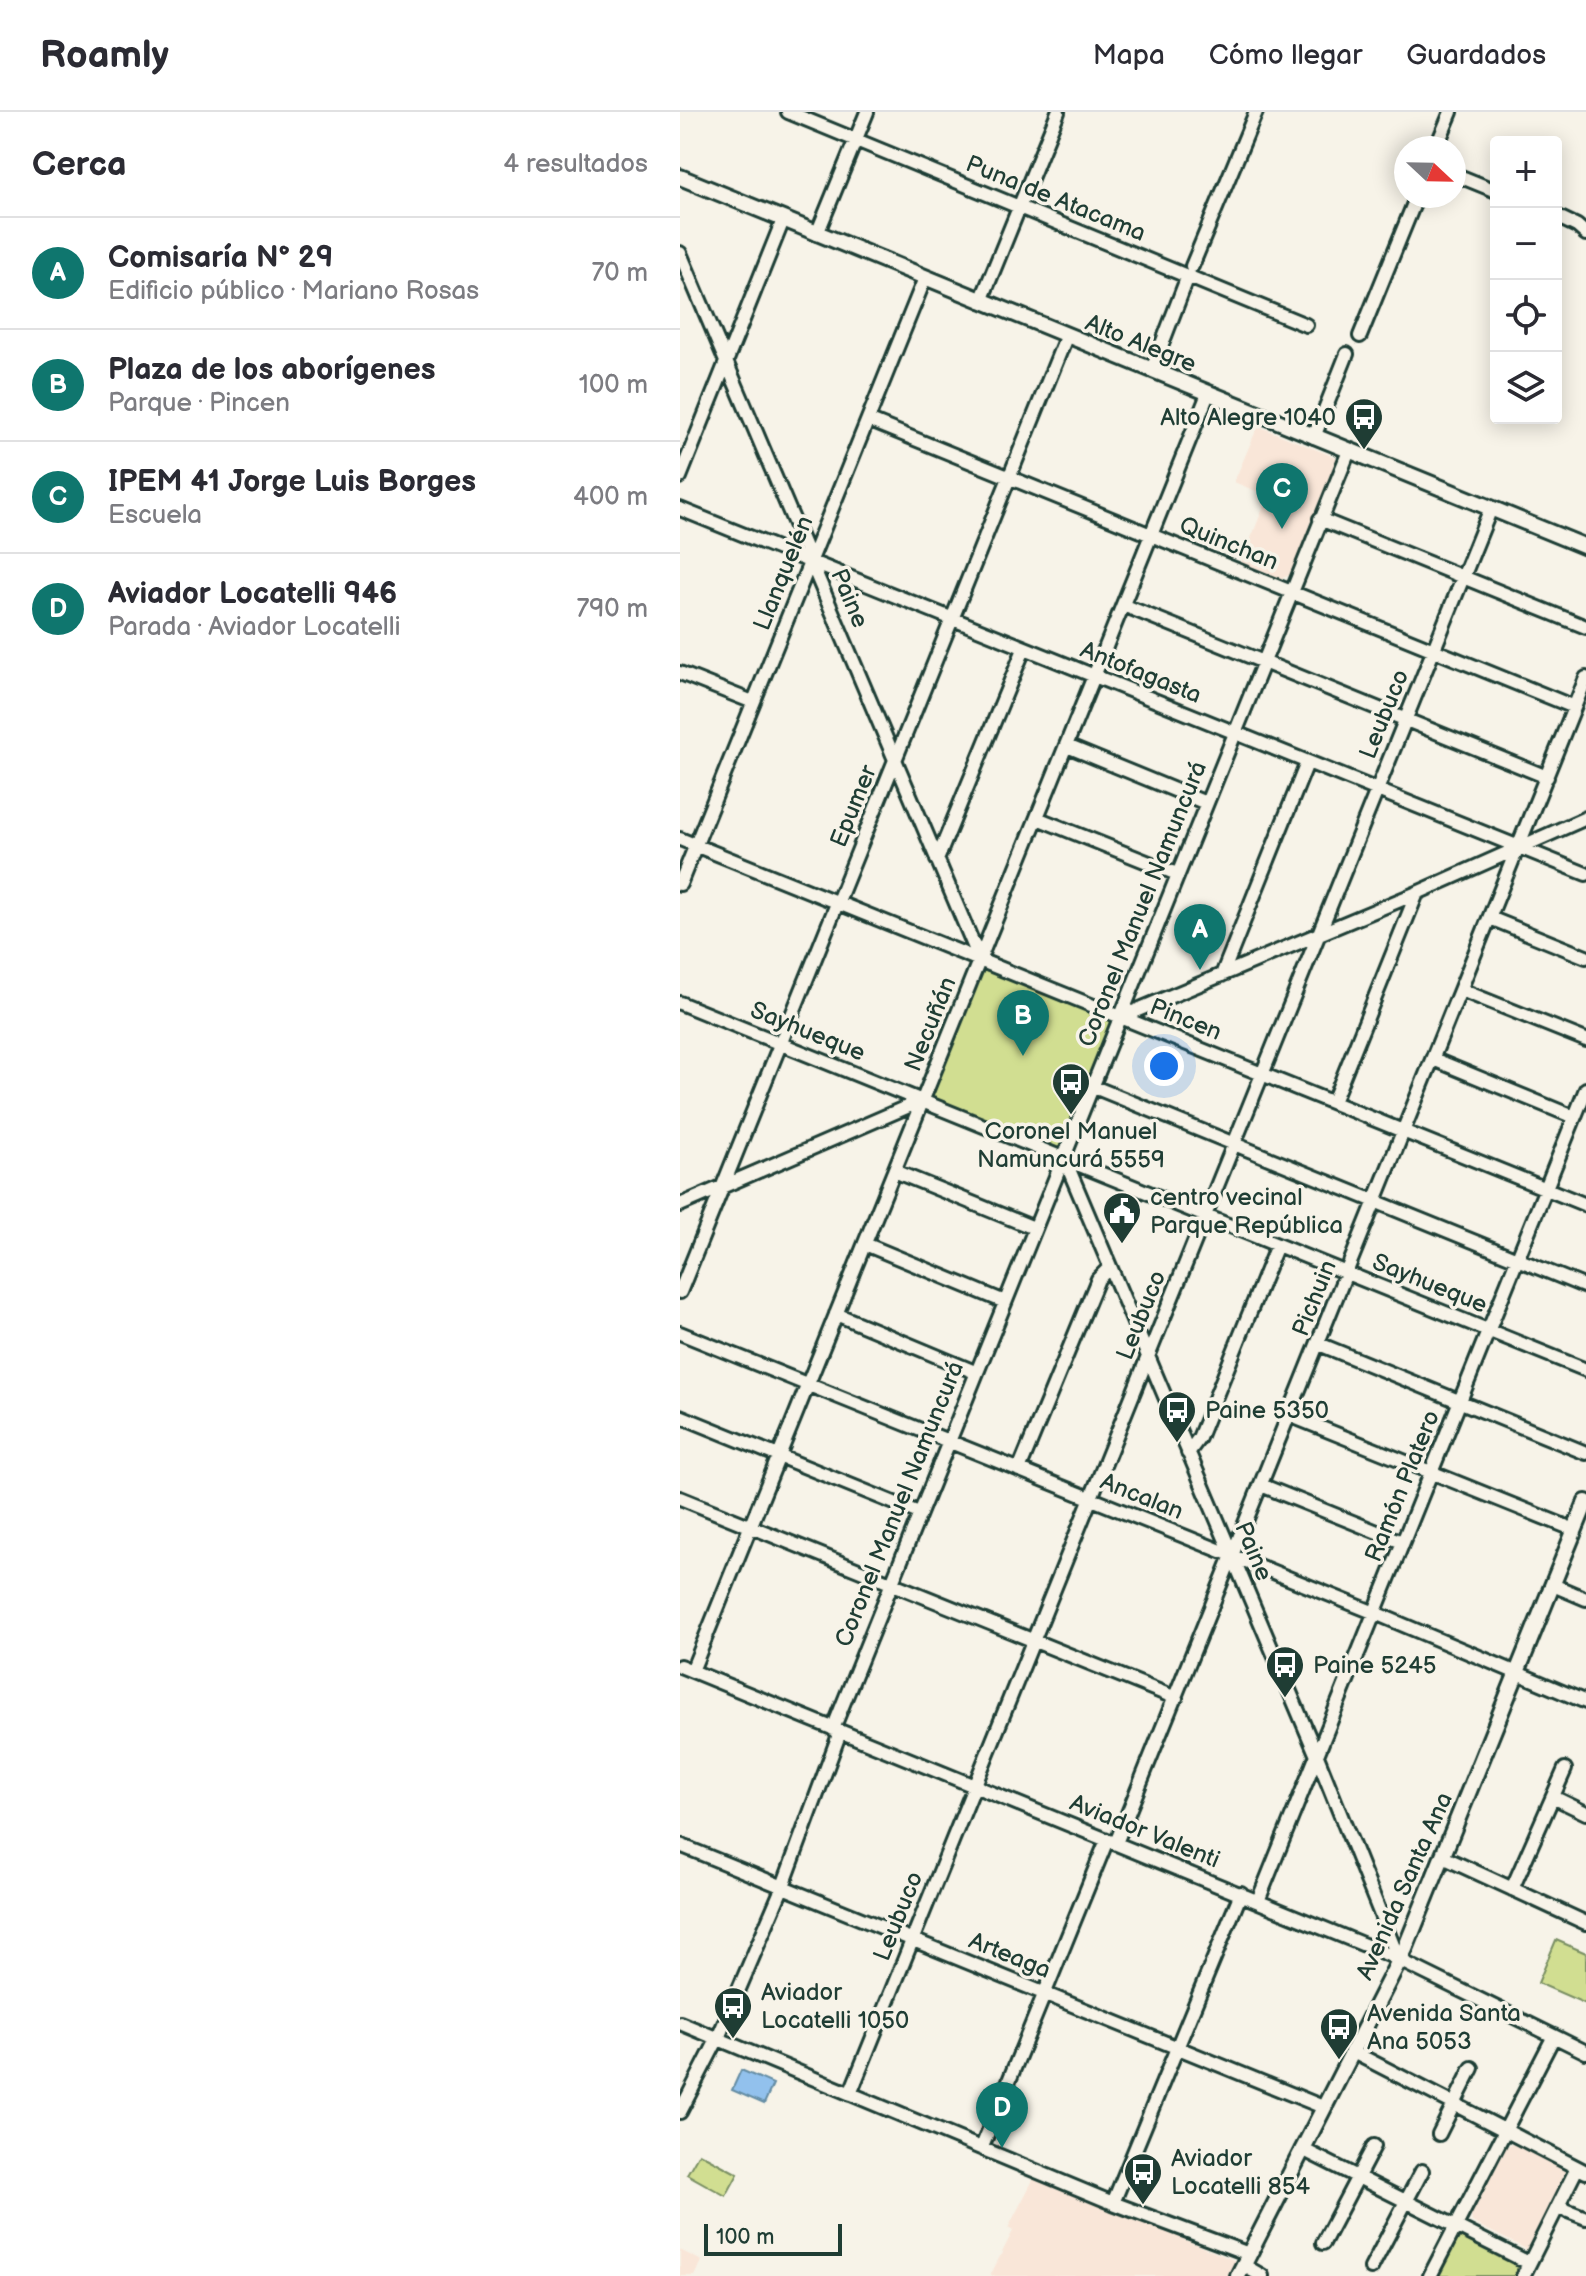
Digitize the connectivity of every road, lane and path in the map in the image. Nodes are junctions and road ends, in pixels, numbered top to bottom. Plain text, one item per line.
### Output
1 (788, 112) edge
2 (867, 112) edge
3 (1256, 112) edge
4 (1451, 112) edge
5 (1054, 113) edge
6 (1441, 136) edge
7 (856, 139) junction
8 (680, 177) edge
9 (1466, 179) edge
10 (1490, 189) edge
11 (1020, 207) junction
12 (1412, 208) edge
13 (1562, 219) edge
14 (783, 220) junction
15 (817, 234) junction
16 (1586, 234) edge
17 (680, 253) edge
18 (1190, 271) junction
19 (925, 278) junction
20 (981, 301) junction
21 (1306, 325) dead end
22 (1360, 336) dead end
23 (1066, 337) junction
24 (1347, 354) dead end
25 (726, 363) junction
26 (1152, 370) junction
27 (1208, 394) junction
28 (868, 420) junction
29 (1314, 437) junction
30 (1349, 451) junction
31 (680, 477) edge
32 (1010, 478) junction
33 (1491, 508) junction
34 (680, 509) edge
35 (1320, 519) junction
36 (1151, 536) junction
37 (1586, 547) edge
38 (811, 562) junction
39 (1463, 578) junction
40 (1291, 592) junction
41 (1123, 605) junction
42 (953, 619) junction
43 (1586, 627) edge
44 (1024, 649) junction
45 (1434, 650) junction
46 (1263, 661) junction
47 (680, 673) edge
48 (1094, 677) junction
49 (1586, 678) edge
50 (753, 702) junction
51 (1574, 707) junction
52 (1405, 719) junction
53 (1234, 733) junction
54 (1067, 746) junction
55 (895, 761) junction
56 (1307, 763) junction
57 (1547, 777) junction
58 (1376, 791) junction
59 (1206, 803) junction
60 (1037, 818) junction
61 (1586, 818) edge
62 (680, 839) edge
63 (696, 845) junction
64 (1520, 847) junction
65 (937, 860) junction
66 (1177, 874) junction
67 (1586, 874) edge
68 (680, 884) edge
69 (1417, 893) junction
70 (839, 902) junction
71 (1490, 918) junction
72 (1319, 932) junction
73 (1586, 957) edge
74 (980, 960) junction
75 (1222, 975) junction
76 (1461, 990) junction
77 (680, 1003) edge
78 (1121, 1017) junction
79 (1586, 1040) edge
80 (780, 1043) junction
81 (1433, 1059) junction
82 (1261, 1073) junction
83 (1094, 1087) junction
84 (1586, 1089) edge
85 (923, 1100) junction
86 (1333, 1102) junction
87 (1574, 1117) junction
88 (1404, 1131) junction
89 (1233, 1144) junction
90 (1065, 1160) junction
91 (894, 1171) junction
92 (723, 1187) junction
93 (1545, 1188) junction
94 (1376, 1202) junction
95 (680, 1205) edge
96 (1586, 1205) edge
97 (1205, 1216) junction
98 (1034, 1228) junction
99 (865, 1244) junction
100 (1277, 1245) junction
101 (1517, 1259) junction
102 (1109, 1268) junction
103 (1348, 1274) junction
104 (1586, 1287) edge
105 (680, 1292) edge
106 (1005, 1302) junction
107 (836, 1314) junction
108 (1488, 1330) junction
109 (680, 1333) edge
110 (1319, 1344) junction
111 (1147, 1357) junction
112 (1586, 1370) edge
113 (975, 1372) junction
114 (808, 1385) junction
115 (1460, 1401) junction
116 (1289, 1415) junction
117 (680, 1416) edge
118 (949, 1442) junction
119 (1188, 1453) junction
120 (1586, 1453) edge
121 (778, 1456) junction
122 (1019, 1470) junction
123 (1431, 1471) junction
124 (1261, 1485) junction
125 (680, 1498) edge
126 (1090, 1499) junction
127 (1586, 1502) edge
128 (919, 1513) junction
129 (750, 1527) junction
130 (1575, 1530) junction
131 (1402, 1542) junction
132 (1232, 1557) junction
133 (892, 1584) junction
134 (1553, 1585) junction
135 (1586, 1599) edge
136 (1375, 1613) junction
137 (1033, 1640) junction
138 (686, 1668) edge
139 (1518, 1674) junction
140 (1176, 1698) junction
141 (1586, 1702) edge
142 (836, 1730) junction
143 (1317, 1756) junction
144 (1565, 1769) dead end
145 (973, 1785) junction
146 (1553, 1797) junction
147 (1586, 1813) edge
148 (1112, 1842) junction
149 (680, 1845) edge
150 (1443, 1857) junction
151 (783, 1886) junction
152 (1512, 1889) junction
153 (1241, 1893) junction
154 (1258, 1901) junction
155 (1586, 1923) edge
156 (913, 1939) junction
157 (1399, 1960) junction
158 (1044, 1993) junction
159 (680, 2023) edge
160 (1554, 2036) junction
161 (718, 2038) junction
162 (1178, 2048) junction
163 (1351, 2051) junction
164 (1586, 2052) edge
165 (1472, 2068) dead end
166 (850, 2094) junction
167 (1454, 2104) junction
168 (1323, 2107) junction
169 (680, 2112) edge
170 (1505, 2130) junction
171 (1439, 2134) dead end
172 (1374, 2146) dead end
173 (982, 2147) junction
174 (1302, 2149) junction
175 (1582, 2170) edge
176 (1422, 2171) dead end
177 (1358, 2177) junction
178 (1406, 2201) junction
179 (1113, 2203) junction
180 (1558, 2207) junction
181 (1586, 2218) edge
182 (1455, 2226) junction
183 (1323, 2243) dead end
184 (1529, 2263) junction
185 (1243, 2265) edge
186 (1371, 2268) dead end
187 (1262, 2276) edge
188 (1430, 2276) edge
189 (1523, 2276) edge

1 - 7 street, Puna de Atacama
2 - 7 street
3 - 18 street
4 - 6 street
5 - 11 street
7 - 11 street, Puna de Atacama
7 - 15 street
8 - 14 main road, Alto Alegre
9 - 10 street
11 - 18 street, Puna de Atacama
11 - 20 street
12 - 22 street
13 - 16 street
14 - 15 main road, Alto Alegre
14 - 25 street
15 - 19 main road, Alto Alegre
17 - 25 street, Paine
18 - 21 street, Puna de Atacama
18 - 26 street
19 - 20 main road, Alto Alegre
19 - 28 street, Llanquelén
20 - 23 main road, Alto Alegre
23 - 26 main road, Alto Alegre
23 - 32 street, Epumer
24 - 29 street
25 - 31 street
25 - 38 street, Paine
26 - 27 main road, Alto Alegre
27 - 29 main road, Alto Alegre
27 - 36 street, Necuñán
28 - 32 street, Quinchan
28 - 38 street, Llanquelén
29 - 30 main road, Alto Alegre
30 - 33 main road, Alto Alegre
30 - 35 street, Coronel Manuel Namuncurá
32 - 36 street, Quinchan
32 - 42 street, Epumer
33 - 37 main road, Alto Alegre
33 - 39 street, Leubuco
34 - 38 street, Antofagasta
35 - 39 street
35 - 40 street, Coronel Manuel Namuncurá
36 - 40 street, Quinchan
36 - 41 street, Necuñán
38 - 42 street, Antofagasta
38 - 50 street, Llanquelén
38 - 55 street, Paine
39 - 43 street
39 - 45 street, Leubuco
40 - 45 street, Quinchan
40 - 46 street, Coronel Manuel Namuncurá
41 - 46 street
41 - 48 street, Necuñán
42 - 44 street, Antofagasta
42 - 55 street, Epumer
44 - 48 street, Antofagasta
44 - 65 street
45 - 51 street, Quinchan
45 - 52 street, Leubuco
46 - 52 street
46 - 53 street, Coronel Manuel Namuncurá
47 - 50 street
48 - 53 street, Antofagasta
48 - 54 street, Necuñán
49 - 51 street, Pichuin
50 - 63 street, Llanquelén
51 - 57 street, Pichuin
52 - 57 street
52 - 58 street, Leubuco
53 - 56 street, Antofagasta
53 - 59 street, Coronel Manuel Namuncurá
54 - 59 street
54 - 60 street, Necuñán
55 - 65 street, Paine
55 - 70 street, Epumer
56 - 58 street, Antofagasta
56 - 75 street
57 - 64 street, Pichuin
58 - 64 street, Antofagasta
58 - 72 street, Leubuco
59 - 66 street, Coronel Manuel Namuncurá
60 - 66 street
60 - 74 street, Necuñán
61 - 64 street
62 - 63 street, Pincen
63 - 68 street, Llanquelén
63 - 70 street, Pincen
64 - 67 street, Antofagasta
64 - 69 street
64 - 71 street, Pichuin
65 - 74 street, Paine
66 - 78 street, Coronel Manuel Namuncurá
69 - 72 street
69 - 86 street
70 - 74 street, Pincen
70 - 80 street, Epumer
71 - 73 street
71 - 76 street, Pichuin
72 - 75 street
72 - 82 street, Leubuco
74 - 78 street, Pincen
74 - 85 street, Necuñán
75 - 78 street
76 - 79 street
76 - 81 street, Pichuin
77 - 80 street, Sayhueque
78 - 82 street, Pincen
78 - 83 street, Coronel Manuel Namuncurá
80 - 85 street, Sayhueque
80 - 92 street, Epumer
81 - 87 street
81 - 88 street, Pichuin
82 - 86 street, Pincen
82 - 89 street, Leubuco
83 - 89 street
83 - 90 street, Coronel Manuel Namuncurá
84 - 87 street, Ramón Platero
85 - 90 street, Sayhueque
85 - 91 street, Necuñán
85 - 92 street
86 - 88 street, Pincen
87 - 93 street, Ramón Platero
88 - 93 street, Pincen
88 - 94 street, Pichuin
89 - 94 street
89 - 97 street, Leubuco
90 - 97 street, Sayhueque
90 - 98 street, Coronel Manuel Namuncurá
90 - 102 street, Paine
91 - 98 street
91 - 99 street, Necuñán
92 - 95 street
92 - 105 street, Epumer
93 - 96 street, Pincen
93 - 101 street, Ramón Platero
94 - 101 street
94 - 103 street, Pichuin
97 - 100 street, Sayhueque
97 - 111 street, Leubuco
98 - 106 street, Coronel Manuel Namuncurá
99 - 106 street
99 - 107 street, Necuñán
100 - 103 street, Sayhueque
100 - 119 street
101 - 104 street
101 - 108 street, Ramón Platero
102 - 111 street, Paine
102 - 122 street
103 - 108 street, Sayhueque
103 - 110 street, Pichuin
106 - 113 street, Coronel Manuel Namuncurá
107 - 113 street
107 - 114 street, Necuñán
108 - 112 street, Sayhueque
108 - 115 street, Ramón Platero
109 - 114 street, Ancalan
110 - 115 street
110 - 116 street, Pichuin
111 - 119 street, Paine
111 - 126 street, Leubuco
113 - 118 street, Coronel Manuel Namuncurá
114 - 118 street, Ancalan
114 - 121 street, Necuñán
115 - 120 street
115 - 123 street, Ramón Platero
116 - 123 street
116 - 124 street, Pichuin
117 - 121 street
118 - 122 street, Ancalan
118 - 128 street, Coronel Manuel Namuncurá
119 - 132 street, Paine
121 - 128 street
121 - 129 street, Necuñán
122 - 126 street, Ancalan
123 - 130 street
123 - 131 street, Ramón Platero
124 - 131 street
124 - 132 street, Pichuin
125 - 129 street
126 - 132 street, Ancalan
126 - 137 street, Leubuco
127 - 130 main road, Avenida Santa Ana
128 - 133 street, Coronel Manuel Namuncurá
129 - 133 street
129 - 138 street, Necuñán
130 - 134 main road, Avenida Santa Ana
131 - 136 street, Ramón Platero
132 - 136 street, Ancalan
132 - 140 street, Pichuin
132 - 143 street, Paine
133 - 137 street
133 - 142 street, Coronel Manuel Namuncurá
134 - 135 street
134 - 139 main road, Avenida Santa Ana
136 - 139 street, Ancalan
136 - 143 street, Ramón Platero
137 - 140 street
137 - 145 street, Leubuco
138 - 142 street, Aviador Valenti
139 - 141 street, Ancalan
139 - 150 main road, Avenida Santa Ana
140 - 148 street, Pichuin
142 - 145 street, Aviador Valenti
142 - 151 street, Coronel Manuel Namuncurá
143 - 154 street, Ramón Platero
143 - 157 street, Paine
144 - 146 street
145 - 148 street, Aviador Valenti
145 - 156 street, Leubuco
146 - 147 street
146 - 152 street
148 - 153 street, Aviador Valenti
148 - 158 street, Pichuin
149 - 151 street, Arteaga
150 - 152 street
150 - 157 main road, Avenida Santa Ana
151 - 156 street, Arteaga
151 - 161 street, Coronel Manuel Namuncurá
152 - 155 street
153 - 154 street, Aviador Valenti
153 - 162 street
154 - 157 street, Aviador Valenti
156 - 158 street, Arteaga
156 - 166 street, Leubuco
157 - 160 street, Aviador Valenti
157 - 163 main road, Avenida Santa Ana
158 - 162 street, Arteaga
158 - 173 street, Pichuin
159 - 161 street
160 - 164 street, Aviador Valenti
160 - 170 street
161 - 166 street
161 - 169 street, Coronel Manuel Namuncurá
162 - 168 street, Arteaga
162 - 179 street
163 - 167 street
163 - 168 main road, Avenida Santa Ana
165 - 167 street
166 - 173 street
167 - 170 street
167 - 171 street
168 - 174 main road, Avenida Santa Ana
170 - 175 street
170 - 182 street
172 - 177 street
173 - 179 street
174 - 177 street
174 - 185 main road, Avenida Santa Ana
175 - 180 street
176 - 178 street
177 - 178 street
177 - 183 street
178 - 182 street
178 - 186 street
179 - 185 street
180 - 181 street
180 - 184 street
182 - 184 street
182 - 188 street
184 - 189 street
185 - 187 street

